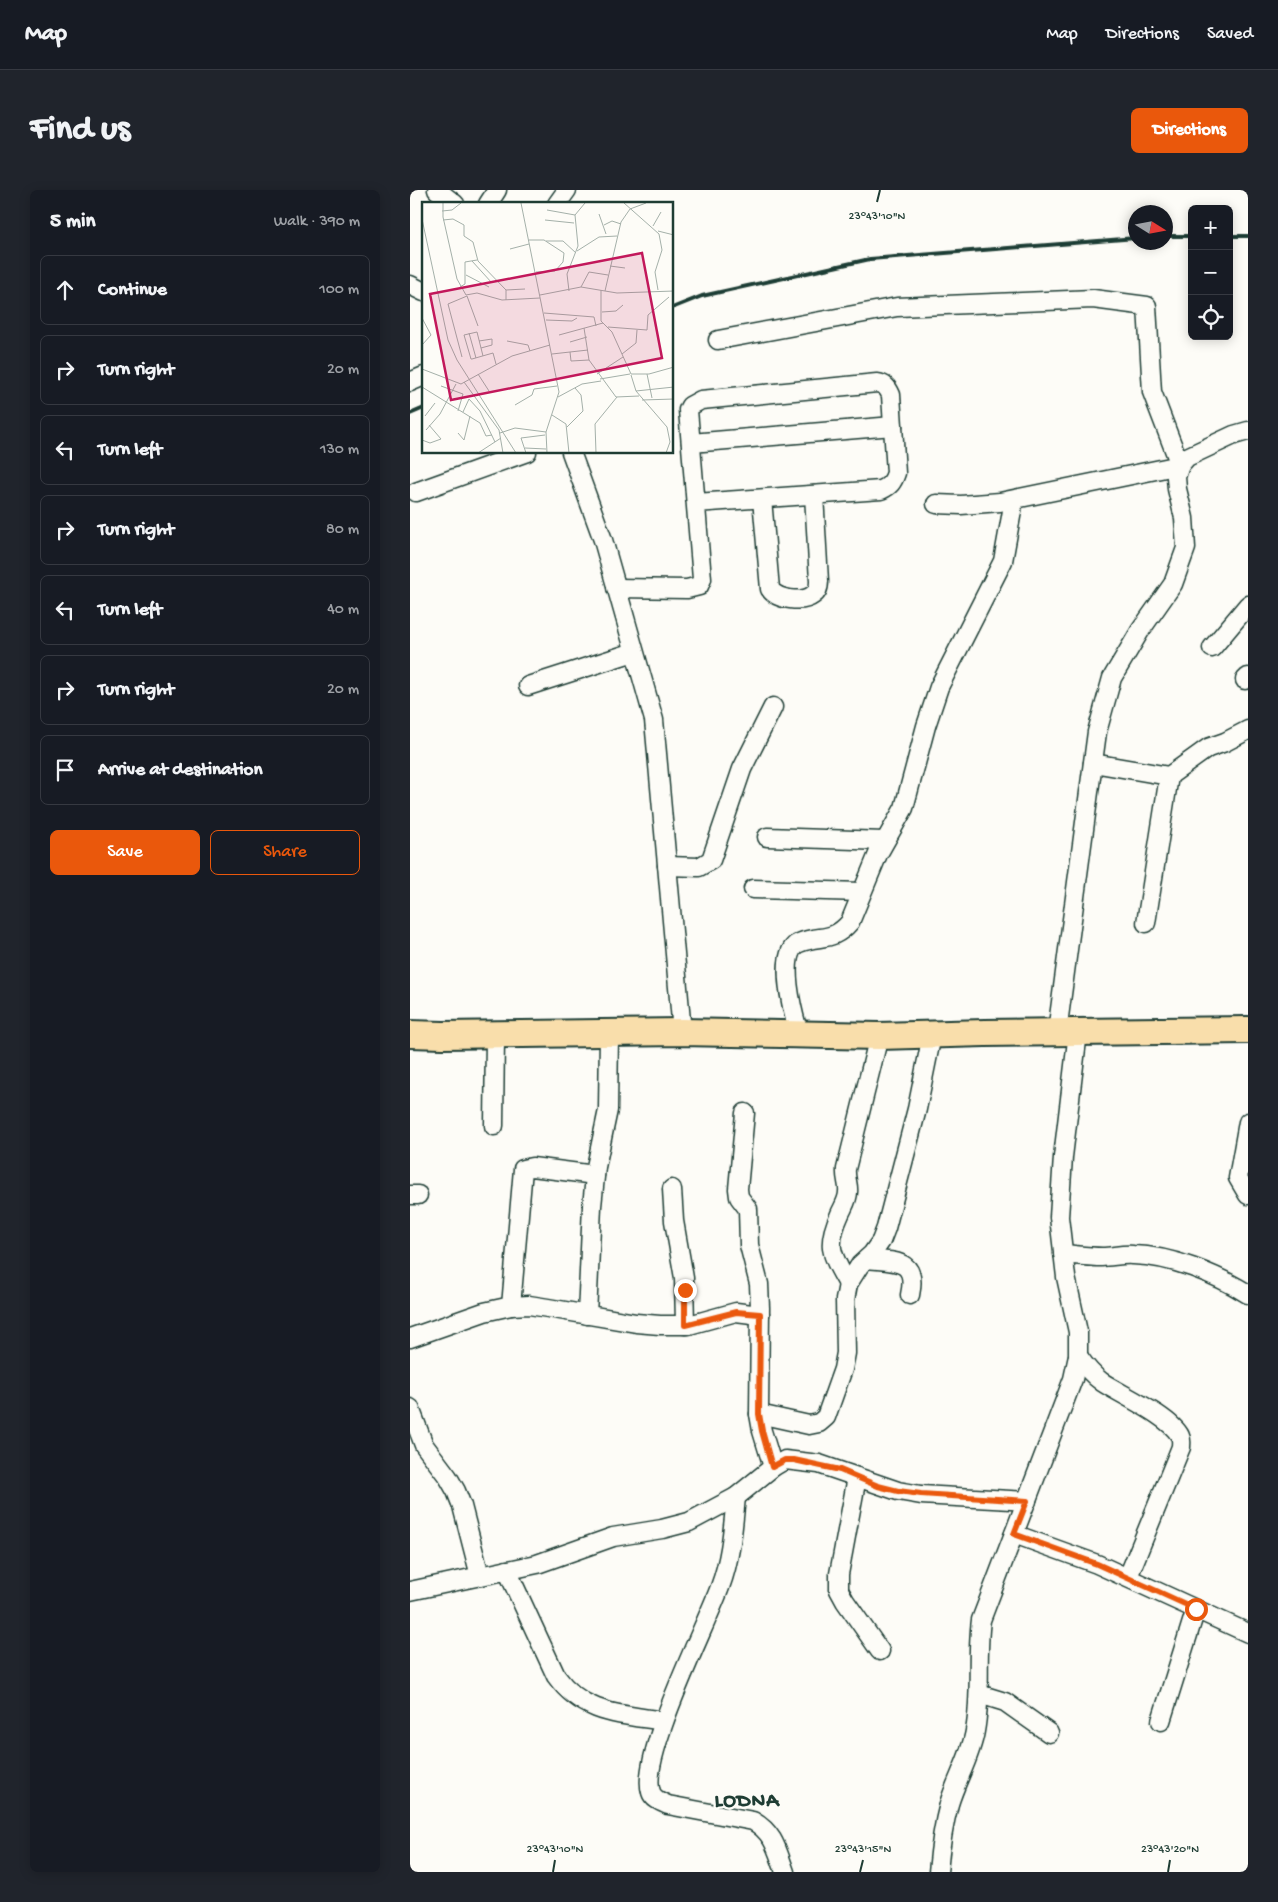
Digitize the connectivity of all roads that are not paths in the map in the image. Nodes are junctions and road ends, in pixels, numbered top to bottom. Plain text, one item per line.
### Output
1 (436, 190) edge
2 (497, 190) edge
3 (566, 190) edge
4 (451, 202) edge
5 (489, 202) edge
6 (558, 202) edge
7 (410, 285) edge
8 (422, 291) edge
9 (718, 340) dead end
10 (422, 377) edge
11 (410, 382) edge
12 (893, 426) junction
13 (1248, 431) edge
14 (691, 443) junction
15 (521, 454) edge
16 (572, 454) edge
17 (1180, 465) junction
18 (416, 492) dead end
19 (814, 495) junction
20 (762, 498) junction
21 (1014, 500) junction
22 (696, 503) junction
23 (936, 504) dead end
24 (616, 588) junction
25 (1248, 605) edge
26 (1212, 648) dead end
27 (634, 652) junction
28 (528, 686) dead end
29 (773, 706) dead end
30 (1248, 730) edge
31 (1093, 763) junction
32 (1169, 776) junction
33 (767, 838) dead end
34 (884, 841) junction
35 (667, 866) junction
36 (753, 889) dead end
37 (862, 892) junction
38 (1146, 923) dead end
39 (1248, 1030) edge
40 (682, 1032) junction
41 (1067, 1032) junction
42 (410, 1034) edge
43 (609, 1034) junction
44 (799, 1034) junction
45 (495, 1035) junction
46 (932, 1035) junction
47 (879, 1036) junction
48 (745, 1113) dead end
49 (1248, 1122) edge
50 (494, 1126) dead end
51 (596, 1175) junction
52 (672, 1189) dead end
53 (1248, 1196) edge
54 (1063, 1254) junction
55 (867, 1258) junction
56 (848, 1284) junction
57 (1248, 1294) edge
58 (910, 1295) dead end
59 (511, 1306) junction
60 (760, 1314) junction
61 (587, 1315) junction
62 (685, 1325) junction
63 (410, 1338) edge
64 (1078, 1356) junction
65 (410, 1408) edge
66 (759, 1414) junction
67 (772, 1467) junction
68 (857, 1477) junction
69 (736, 1497) junction
70 (1027, 1501) junction
71 (1014, 1534) junction
72 (507, 1570) junction
73 (480, 1576) junction
74 (1128, 1577) junction
75 (410, 1591) edge
76 (1196, 1609) junction
77 (1248, 1633) edge
78 (880, 1651) dead end
79 (979, 1694) junction
80 (1161, 1721) dead end
81 (664, 1722) junction
82 (1049, 1733) dead end
83 (785, 1872) edge
84 (938, 1872) edge

1 - 4 street
2 - 5 street
3 - 6 street
7 - 8 street
9 - 17 street
10 - 11 street
12 - 14 street
12 - 14 street
12 - 19 street
13 - 17 street
14 - 22 street
15 - 18 street
16 - 24 street
17 - 21 street
17 - 31 street
19 - 20 street
19 - 20 street
20 - 22 street
21 - 23 street
21 - 34 street
22 - 24 street
24 - 27 street
25 - 26 street
27 - 28 street
27 - 35 street
29 - 35 street
30 - 32 street
31 - 32 street
31 - 41 street
32 - 38 street
33 - 34 street
34 - 37 street
35 - 40 street
36 - 37 street
37 - 44 street
39 - 41 highway
40 - 43 highway
40 - 44 highway
41 - 46 highway
41 - 54 street
42 - 45 highway
43 - 45 highway
43 - 51 street
44 - 47 highway
45 - 50 street
46 - 47 highway
46 - 55 street
47 - 56 street
48 - 60 street
49 - 53 street
51 - 59 street
51 - 61 street
52 - 62 street
54 - 57 street
54 - 64 street
55 - 56 street
55 - 58 street
56 - 66 street
59 - 61 street
59 - 63 street
60 - 62 street
60 - 66 street
61 - 62 street
64 - 70 street
64 - 74 street
65 - 73 street
66 - 67 street
67 - 68 street
67 - 69 street
68 - 70 street
68 - 78 street
69 - 72 street
69 - 81 street
70 - 71 street
71 - 74 street
71 - 79 street
72 - 73 street
72 - 81 street
73 - 75 street
74 - 76 street
76 - 77 street
76 - 80 street
79 - 82 street
79 - 84 street
81 - 83 street

